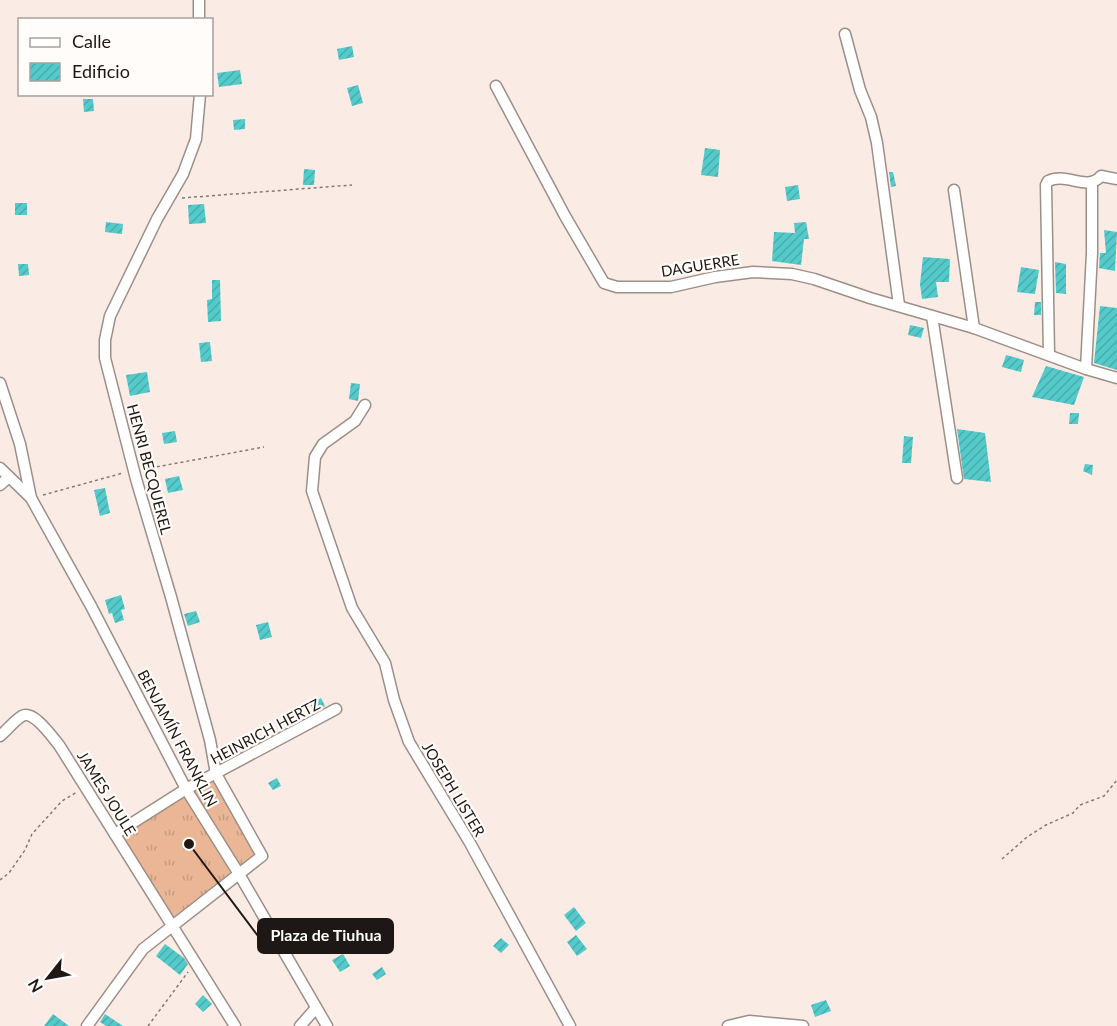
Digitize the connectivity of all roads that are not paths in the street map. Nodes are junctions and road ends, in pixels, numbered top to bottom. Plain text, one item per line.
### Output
1 (199, 0) edge
2 (200, 18) edge
3 (845, 34) dead end
4 (496, 86) dead end
5 (200, 96) edge
6 (1117, 179) edge
7 (1092, 182) junction
8 (954, 190) dead end
9 (899, 305) junction
10 (932, 316) junction
11 (974, 328) junction
12 (1049, 355) junction
13 (1086, 369) junction
14 (1117, 378) edge
15 (0, 383) edge
16 (365, 405) dead end
17 (0, 468) edge
18 (9, 477) junction
19 (957, 478) dead end
20 (0, 485) edge
21 (31, 498) junction
22 (336, 709) dead end
23 (0, 736) edge
24 (216, 774) junction
25 (186, 789) junction
26 (115, 834) junction
27 (239, 874) junction
28 (171, 925) junction
29 (316, 1008) junction
30 (750, 1024) edge
31 (87, 1026) edge
32 (235, 1026) edge
33 (300, 1026) edge
34 (327, 1026) edge
35 (570, 1026) edge
36 (728, 1026) edge
37 (803, 1026) edge

1 - 2 street
3 - 9 street
4 - 9 street, DAGUERRE
5 - 24 street, HENRI BECQUEREL
6 - 7 street
7 - 12 street
7 - 13 street
8 - 11 street
9 - 10 street, DAGUERRE
10 - 11 street, DAGUERRE
10 - 19 street
11 - 12 street, DAGUERRE
12 - 13 street, DAGUERRE
13 - 14 street, DAGUERRE
15 - 21 street
16 - 35 street, JOSEPH LISTER
17 - 18 street, BENJAMÍN FRANKLIN
18 - 20 street
18 - 21 street, BENJAMÍN FRANKLIN
21 - 25 street, BENJAMÍN FRANKLIN
22 - 24 street, HEINRICH HERTZ
23 - 26 street, JAMES JOULE
24 - 25 street, HEINRICH HERTZ
24 - 27 street, HENRI BECQUEREL
25 - 26 street, HEINRICH HERTZ
25 - 27 street, BENJAMÍN FRANKLIN
26 - 28 street, JAMES JOULE
27 - 28 street
27 - 29 street, BENJAMÍN FRANKLIN
28 - 31 street
28 - 32 street, JAMES JOULE
29 - 33 street
29 - 34 street, BENJAMÍN FRANKLIN
30 - 36 street
30 - 37 street

